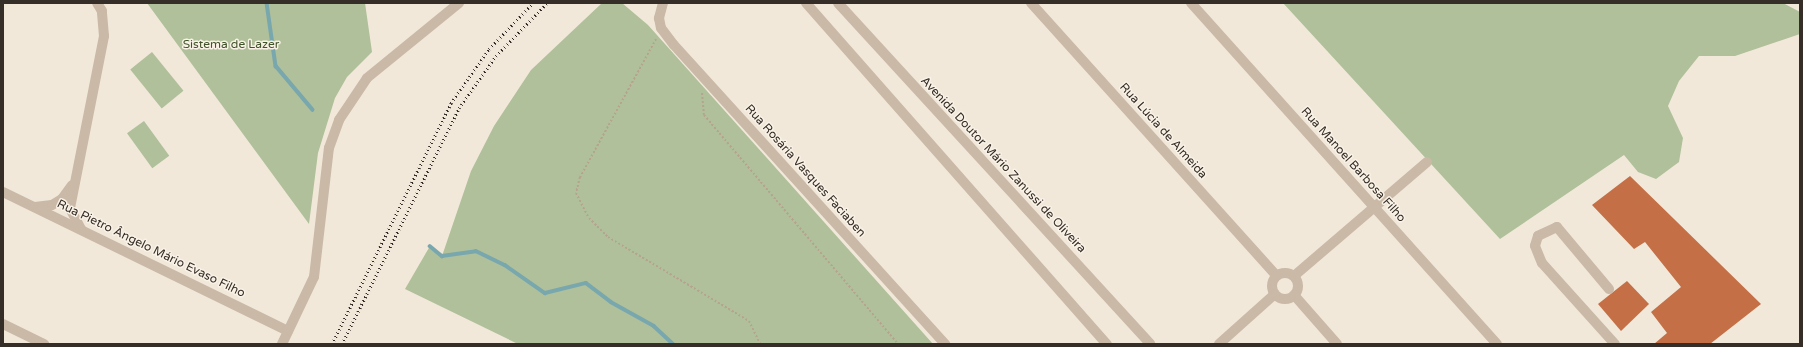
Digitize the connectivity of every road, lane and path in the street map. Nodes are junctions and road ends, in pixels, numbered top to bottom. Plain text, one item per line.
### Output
1 (97, 3) edge
2 (459, 3) edge
3 (806, 3) edge
4 (838, 3) edge
5 (1031, 3) edge
6 (1191, 3) edge
7 (662, 6) edge
8 (661, 28) junction
9 (700, 76) junction
10 (1427, 162) dead end
11 (73, 183) junction
12 (3, 192) edge
13 (35, 207) junction
14 (1374, 208) junction
15 (83, 230) junction
16 (1276, 276) junction
17 (1294, 276) junction
18 (1609, 289) dead end
19 (1275, 294) junction
20 (1294, 295) junction
21 (3, 324) edge
22 (288, 331) junction
23 (44, 344) edge
24 (282, 344) edge
25 (760, 344) edge
26 (898, 344) edge
27 (945, 344) edge
28 (1107, 344) edge
29 (1150, 344) edge
30 (1219, 344) edge
31 (1337, 344) edge
32 (1497, 344) edge
33 (1615, 344) edge

1 - 11 street
2 - 22 street
3 - 28 street
4 - 29 street, Avenida Doutor Mário Zanussi de Oliveira
5 - 16 street, Rua Lúcia de Almeida
6 - 14 street, Rua Manoel Barbosa Filho
7 - 8 street
8 - 9 street, Rua Rosária Vasques Faciaben
8 - 25 path
9 - 26 path
9 - 27 street, Rua Rosária Vasques Faciaben
10 - 14 street
11 - 13 street
11 - 15 street
12 - 13 street, Rua Pietro Ângelo Mário Evaso Filho
13 - 15 street, Rua Pietro Ângelo Mário Evaso Filho
14 - 17 street
14 - 32 street, Rua Manoel Barbosa Filho
15 - 22 street, Rua Pietro Ângelo Mário Evaso Filho
16 - 17 street
16 - 19 street
17 - 20 street
18 - 33 street
19 - 20 street
19 - 30 street
20 - 31 street
21 - 23 street
22 - 24 street

